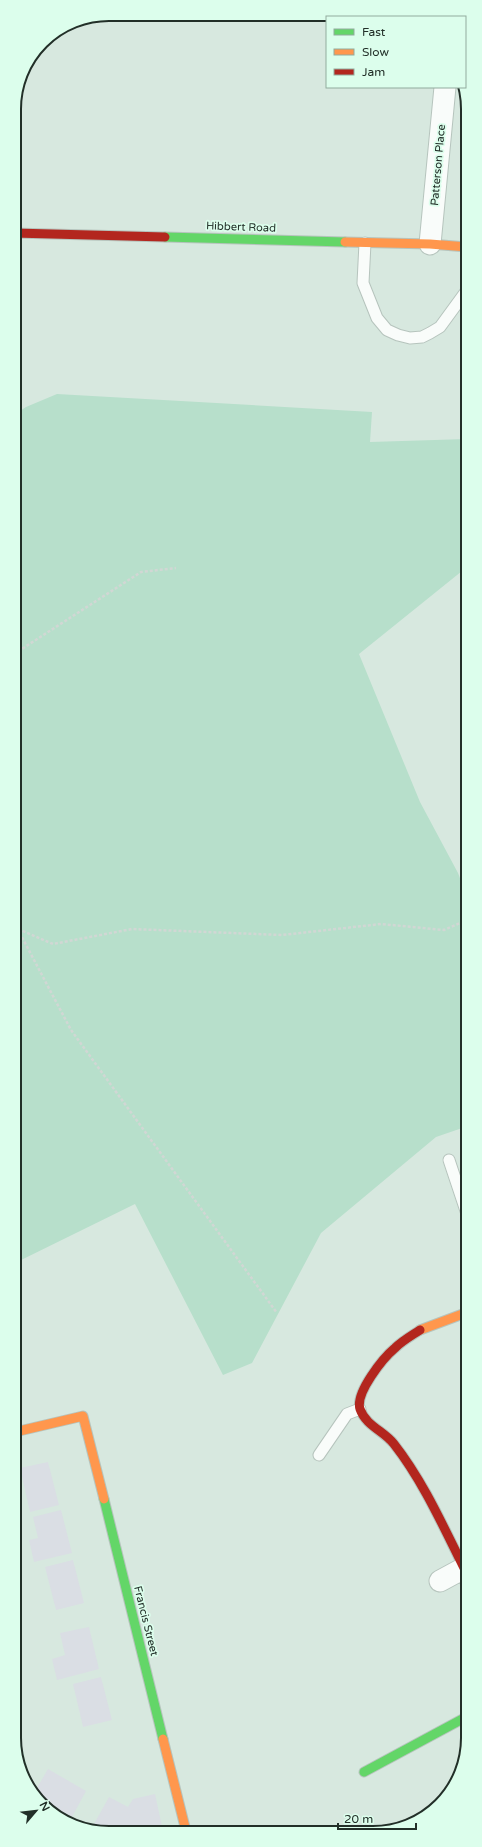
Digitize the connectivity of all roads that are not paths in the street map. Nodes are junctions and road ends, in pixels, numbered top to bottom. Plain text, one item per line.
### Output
1 (445, 88) edge
2 (21, 233) edge
3 (365, 243) junction
4 (430, 244) junction
5 (461, 247) edge
6 (461, 298) edge
7 (449, 1160) dead end
8 (461, 1196) edge
9 (461, 1315) edge
10 (360, 1409) junction
11 (21, 1431) edge
12 (319, 1455) dead end
13 (461, 1562) edge
14 (461, 1574) edge
15 (440, 1580) dead end
16 (461, 1720) edge
17 (364, 1772) dead end
18 (185, 1826) edge

1 - 4 street, Patterson Place
2 - 3 street, Hibbert Road
3 - 4 street, Hibbert Road
3 - 6 lane
4 - 5 street, Hibbert Road
7 - 8 lane
9 - 10 street
10 - 12 lane
10 - 13 street
11 - 18 street, Francis Street
14 - 15 street
16 - 17 street

